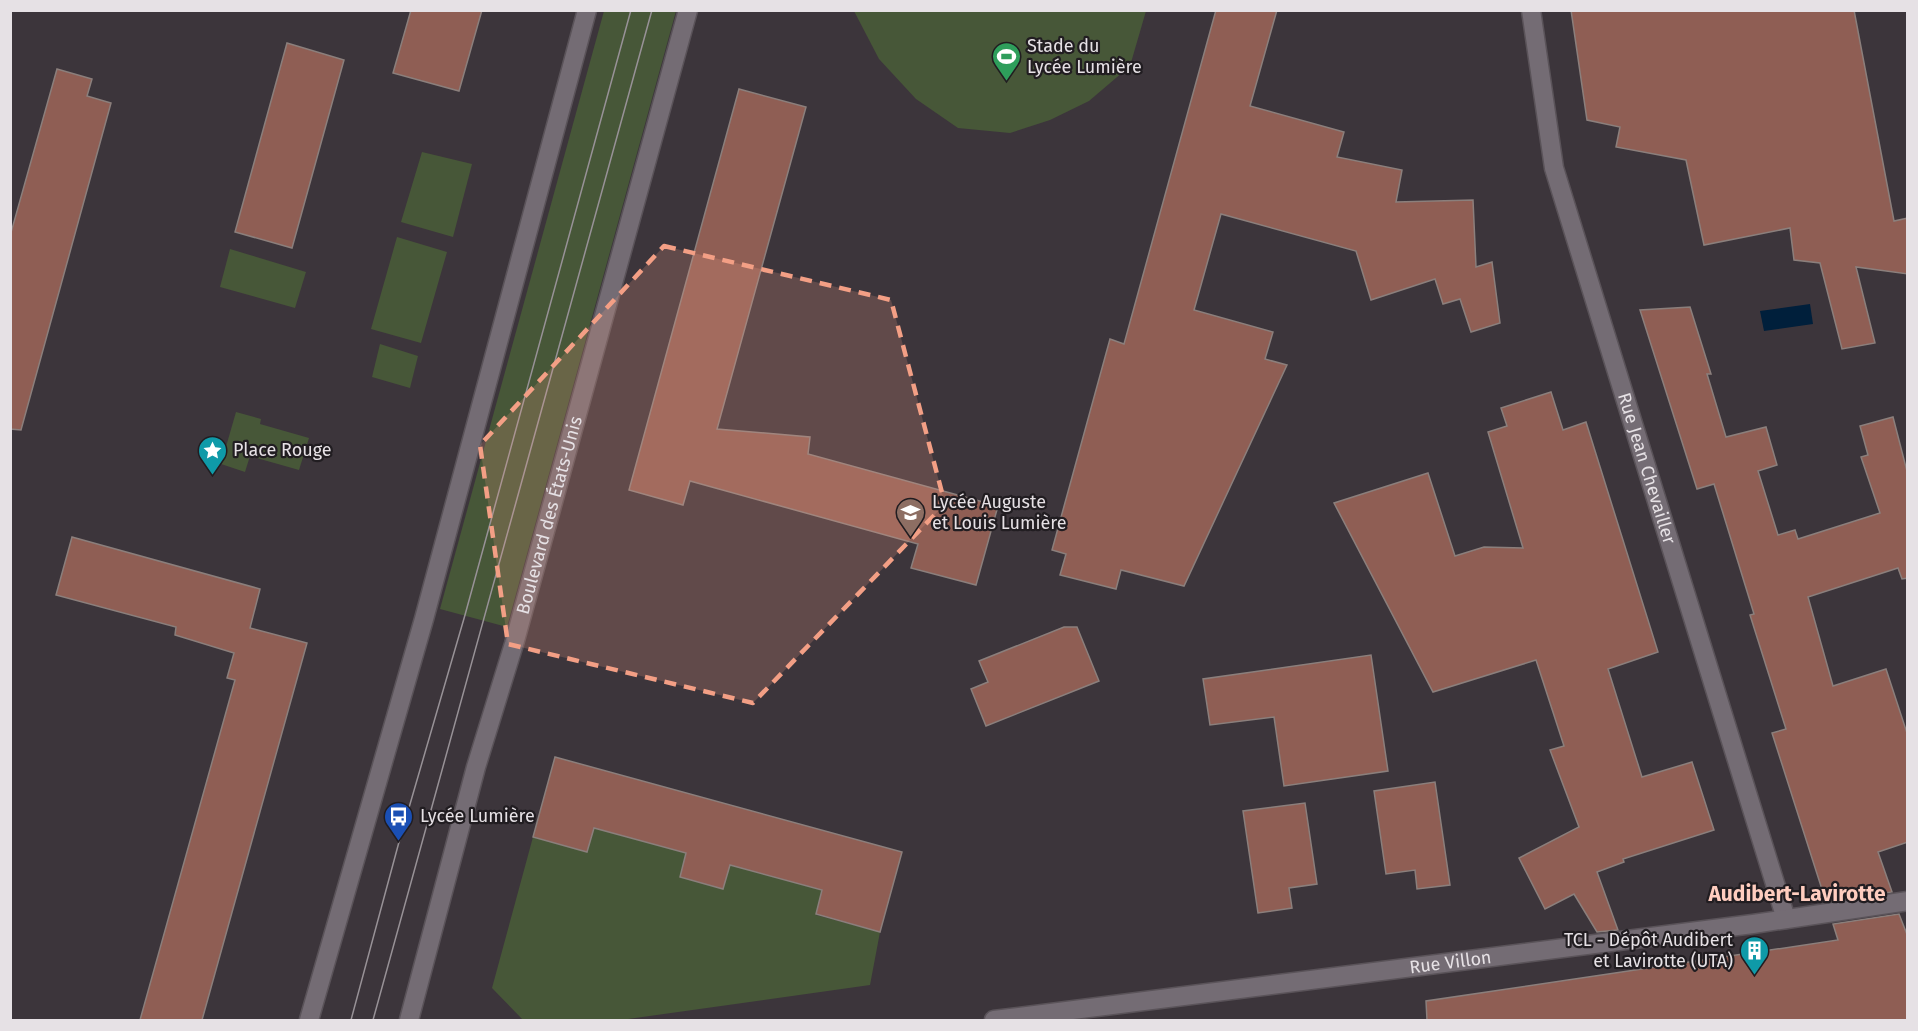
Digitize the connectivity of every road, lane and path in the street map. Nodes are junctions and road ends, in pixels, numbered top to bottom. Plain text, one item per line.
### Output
1 (587, 10) edge
2 (688, 10) edge
3 (1531, 10) edge
4 (1908, 901) edge
5 (1786, 919) junction
6 (309, 1020) edge
7 (409, 1020) edge
8 (994, 1020) edge

1 - 6 main road
2 - 7 main road, Boulevard des États-Unis
3 - 5 main road, Rue Jean Chevailler
4 - 5 main road, Rue Villon
5 - 8 main road, Rue Villon

